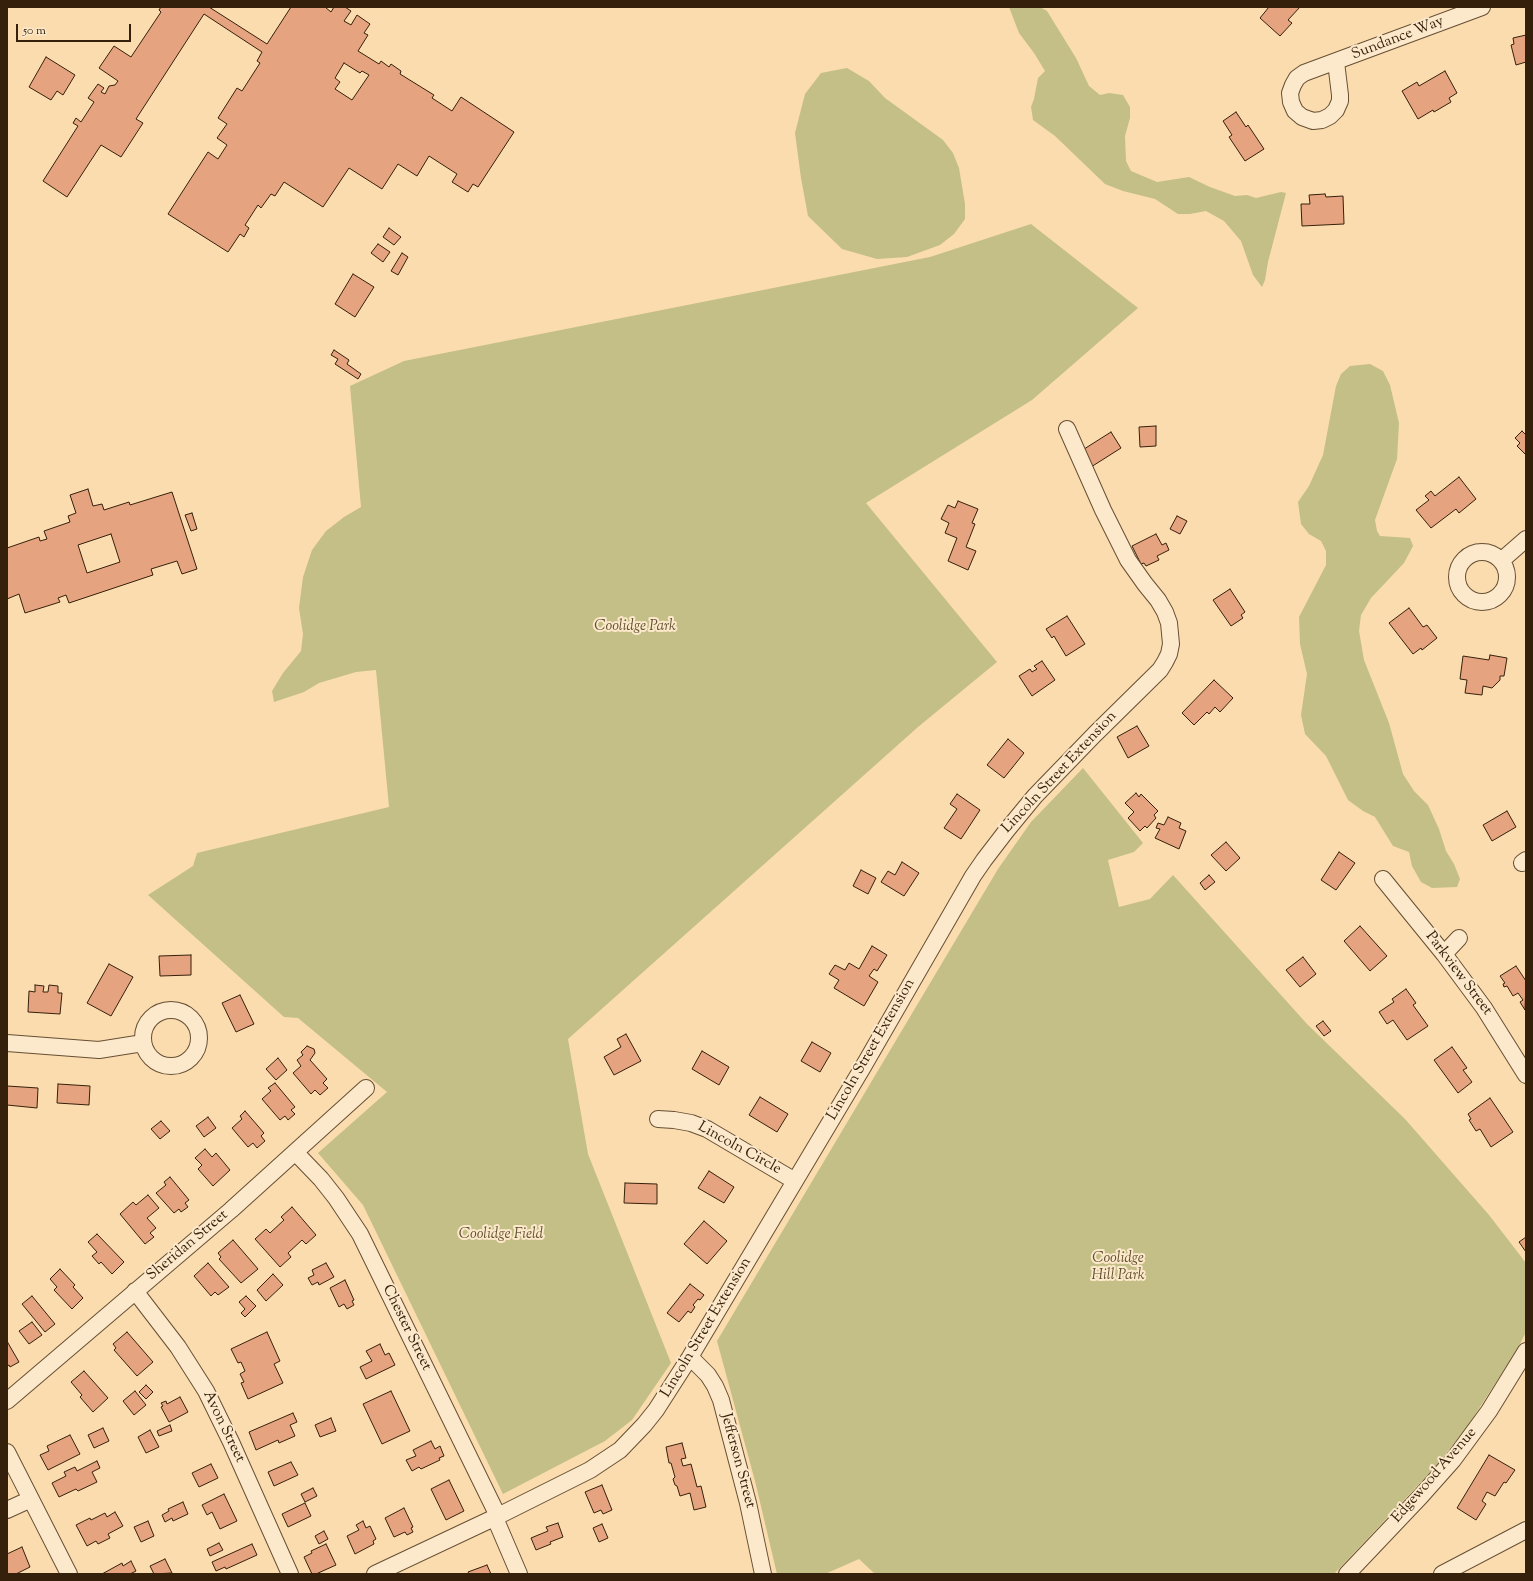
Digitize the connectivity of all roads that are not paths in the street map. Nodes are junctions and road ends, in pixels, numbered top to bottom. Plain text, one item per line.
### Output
1 (1482, 7) edge
2 (1336, 62) dead end
3 (1067, 429) dead end
4 (1526, 539) edge
5 (1502, 560) dead end
6 (1383, 879) dead end
7 (1459, 938) dead end
8 (1444, 954) junction
9 (7, 1043) edge
10 (143, 1043) dead end
11 (1526, 1075) edge
12 (366, 1088) dead end
13 (658, 1119) dead end
14 (294, 1152) junction
15 (795, 1181) junction
16 (135, 1291) junction
17 (1526, 1351) edge
18 (690, 1357) junction
19 (7, 1401) edge
20 (7, 1452) edge
21 (31, 1499) junction
22 (7, 1510) edge
23 (496, 1517) junction
24 (1526, 1530) edge
25 (69, 1574) edge
26 (290, 1574) edge
27 (374, 1574) edge
28 (519, 1574) edge
29 (763, 1574) edge
30 (1347, 1574) edge
31 (1442, 1574) edge

1 - 2 street, Sundance Way
3 - 15 street, Lincoln Street Extension
4 - 5 street
6 - 8 street, Parkview Street
7 - 8 street
8 - 11 street, Parkview Street
9 - 10 street
12 - 14 street, Sheridan Street
13 - 15 street, Lincoln Circle
14 - 16 street, Sheridan Street
14 - 23 street, Chester Street
15 - 18 street, Lincoln Street Extension
16 - 19 street, Sheridan Street
16 - 26 street, Avon Street
17 - 30 street, Edgewood Avenue
18 - 23 street, Lincoln Street Extension
18 - 29 street, Jefferson Street
20 - 21 street
21 - 22 street
21 - 25 street
23 - 27 street, Lincoln Street Extension
23 - 28 street, Chester Street
24 - 31 street

